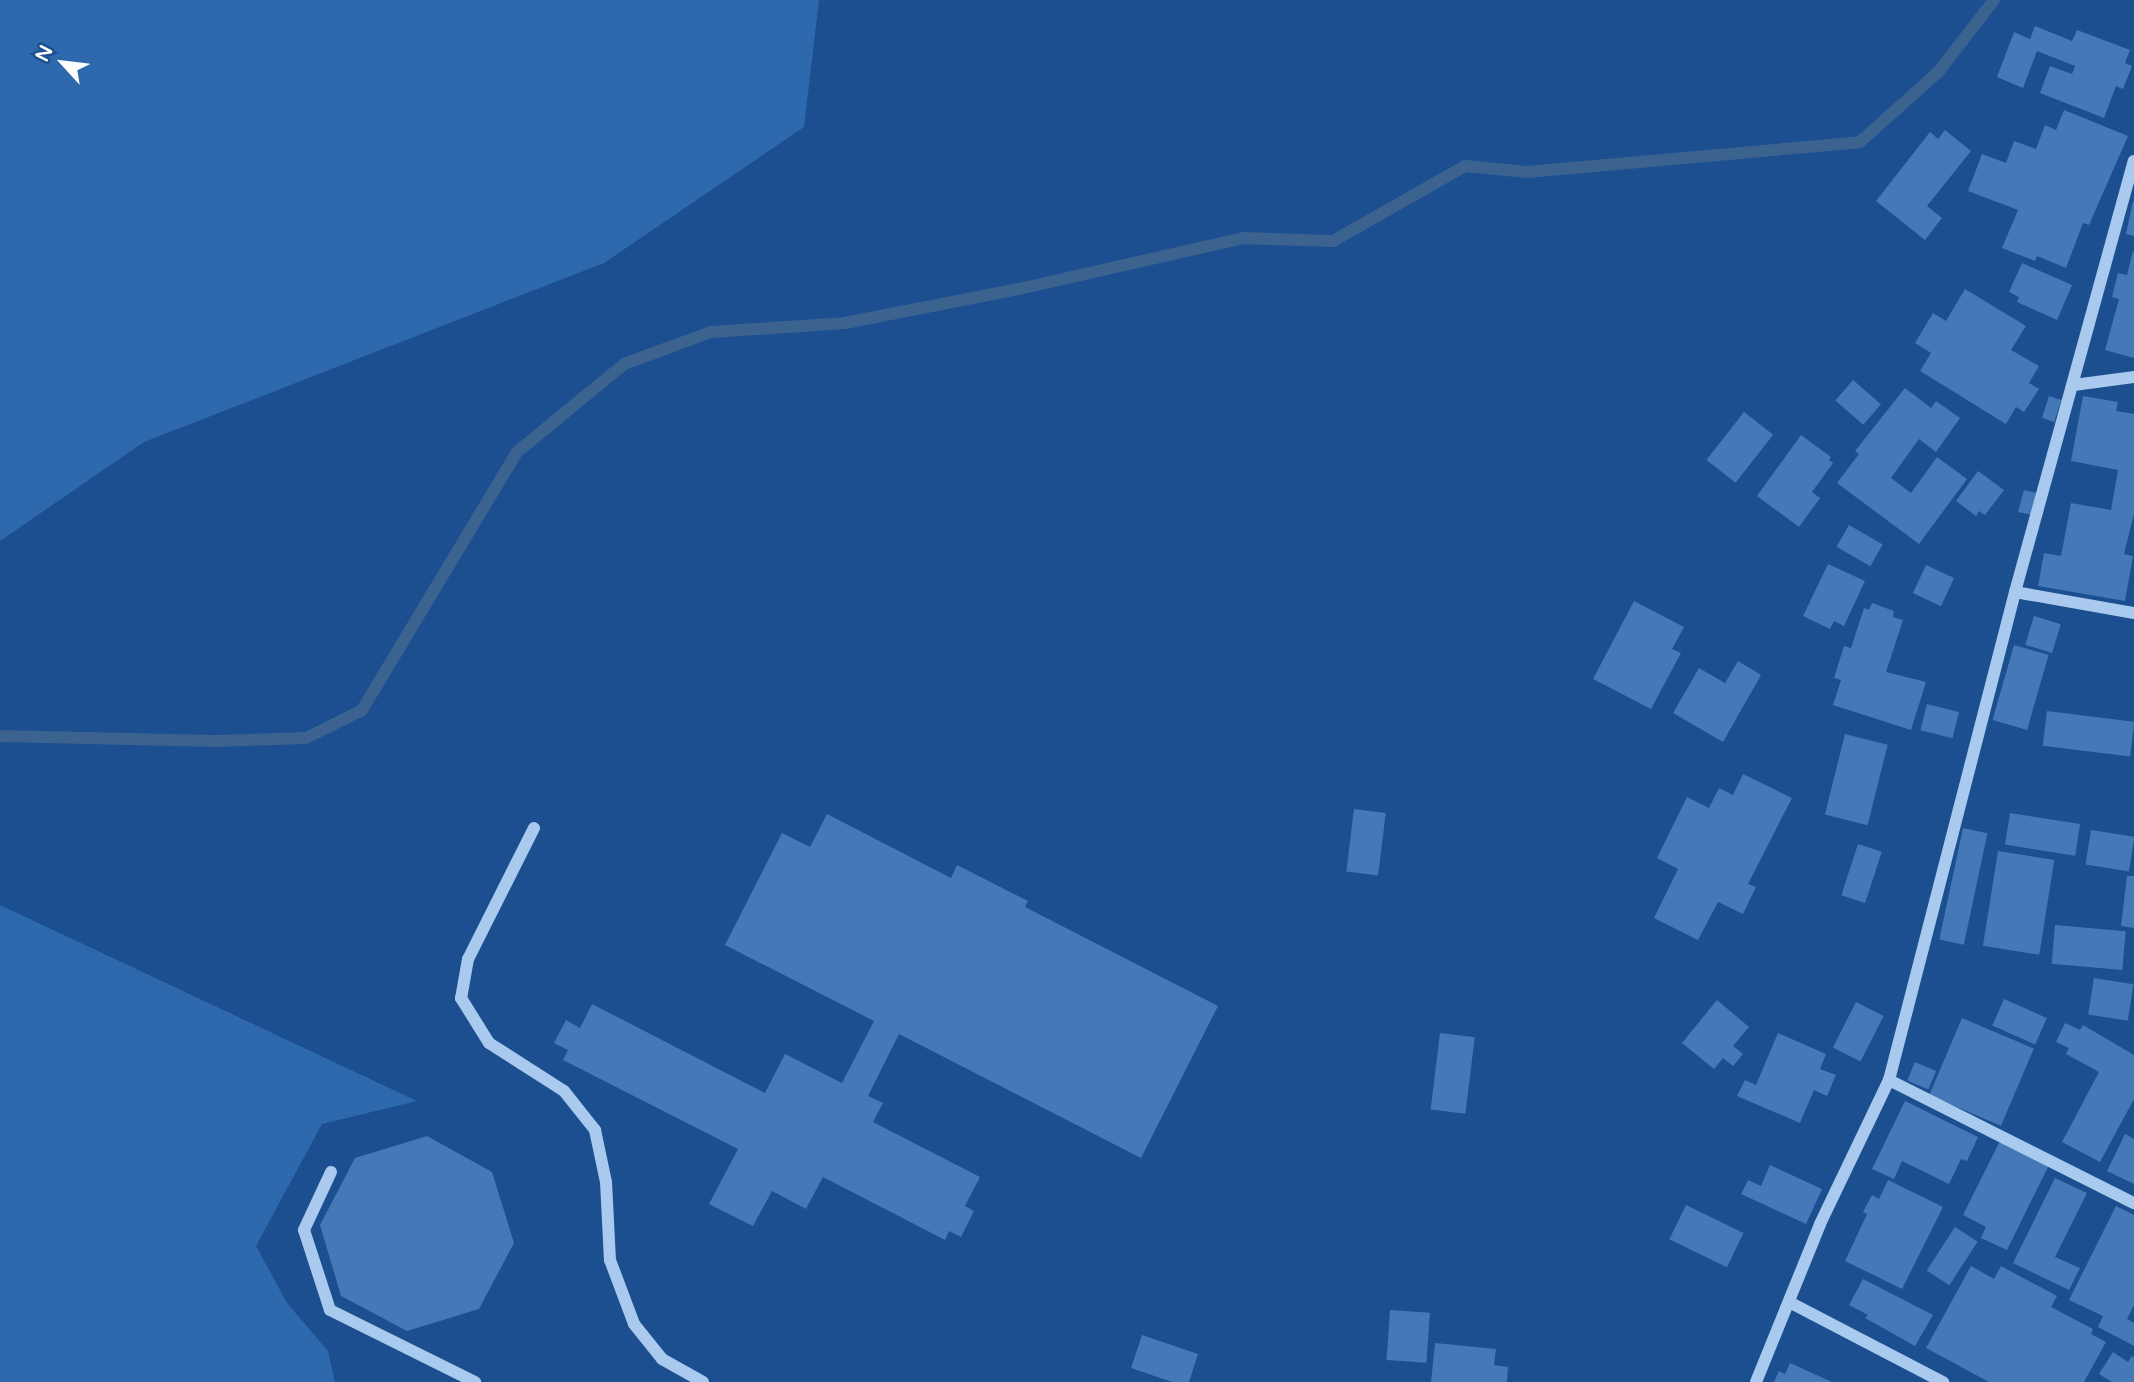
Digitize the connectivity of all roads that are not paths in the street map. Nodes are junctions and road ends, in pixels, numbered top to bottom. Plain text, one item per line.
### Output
1 (2134, 161) edge
2 (2134, 377) edge
3 (2074, 386) junction
4 (2015, 593) junction
5 (2134, 613) edge
6 (534, 828) dead end
7 (1889, 1080) junction
8 (331, 1172) dead end
9 (2134, 1203) edge
10 (1789, 1302) junction
11 (475, 1382) edge
12 (704, 1382) edge
13 (1756, 1382) edge
14 (1943, 1382) edge

1 - 3 street
2 - 3 street
3 - 4 street
4 - 5 street
4 - 7 street
6 - 12 street
7 - 9 street
7 - 10 street
8 - 11 street
10 - 13 street
10 - 14 street

